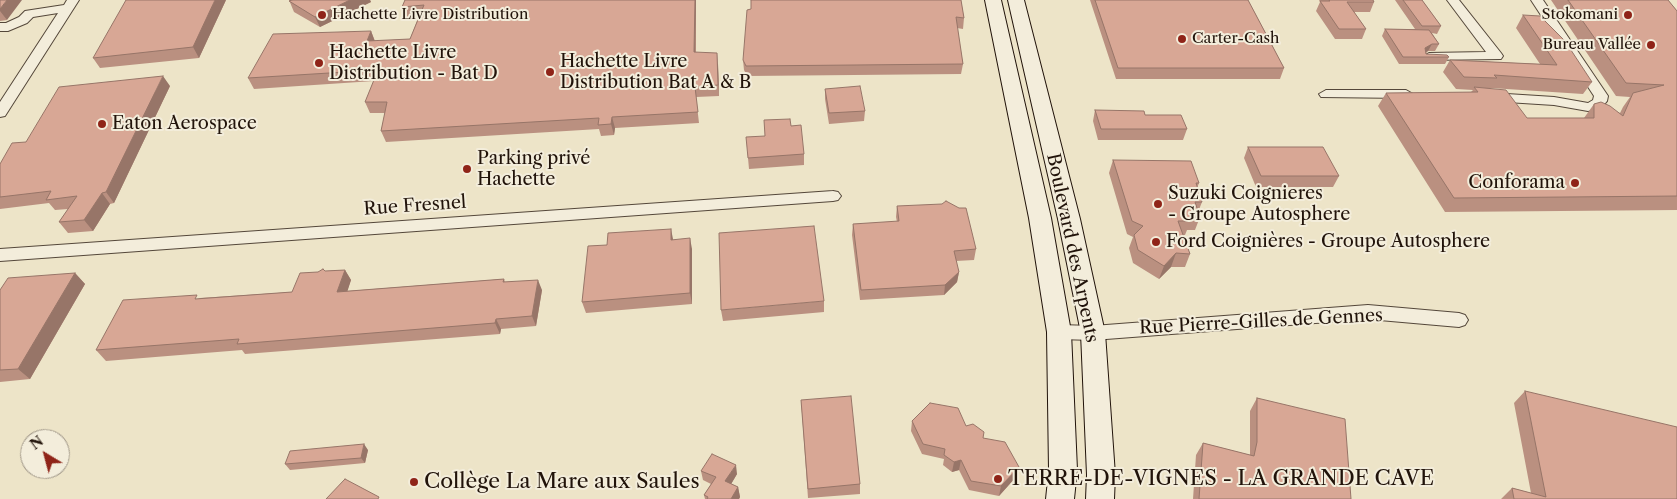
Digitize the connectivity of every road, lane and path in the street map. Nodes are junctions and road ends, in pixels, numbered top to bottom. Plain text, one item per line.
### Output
1 (993, 0) edge
2 (1016, 0) edge
3 (1453, 0) edge
4 (1537, 0) edge
5 (71, 4) edge
6 (0, 27) edge
7 (1429, 57) edge
8 (1326, 94) dead end
9 (1418, 94) edge
10 (1481, 97) edge
11 (0, 112) edge
12 (833, 196) dead end
13 (0, 255) edge
14 (1459, 320) dead end
15 (1059, 332) junction
16 (1093, 333) junction
17 (1060, 499) edge
18 (1100, 499) edge

1 - 15 street, Boulevard des Arpents
2 - 16 street, Boulevard des Arpents
3 - 7 street
4 - 10 street
5 - 6 street
5 - 11 street
8 - 9 street
12 - 13 street, Rue Fresnel
14 - 16 street, Rue Pierre-Gilles de Gennes
15 - 16 street, Rue Pierre-Gilles de Gennes
15 - 17 street, Boulevard des Arpents
16 - 18 street, Boulevard des Arpents

